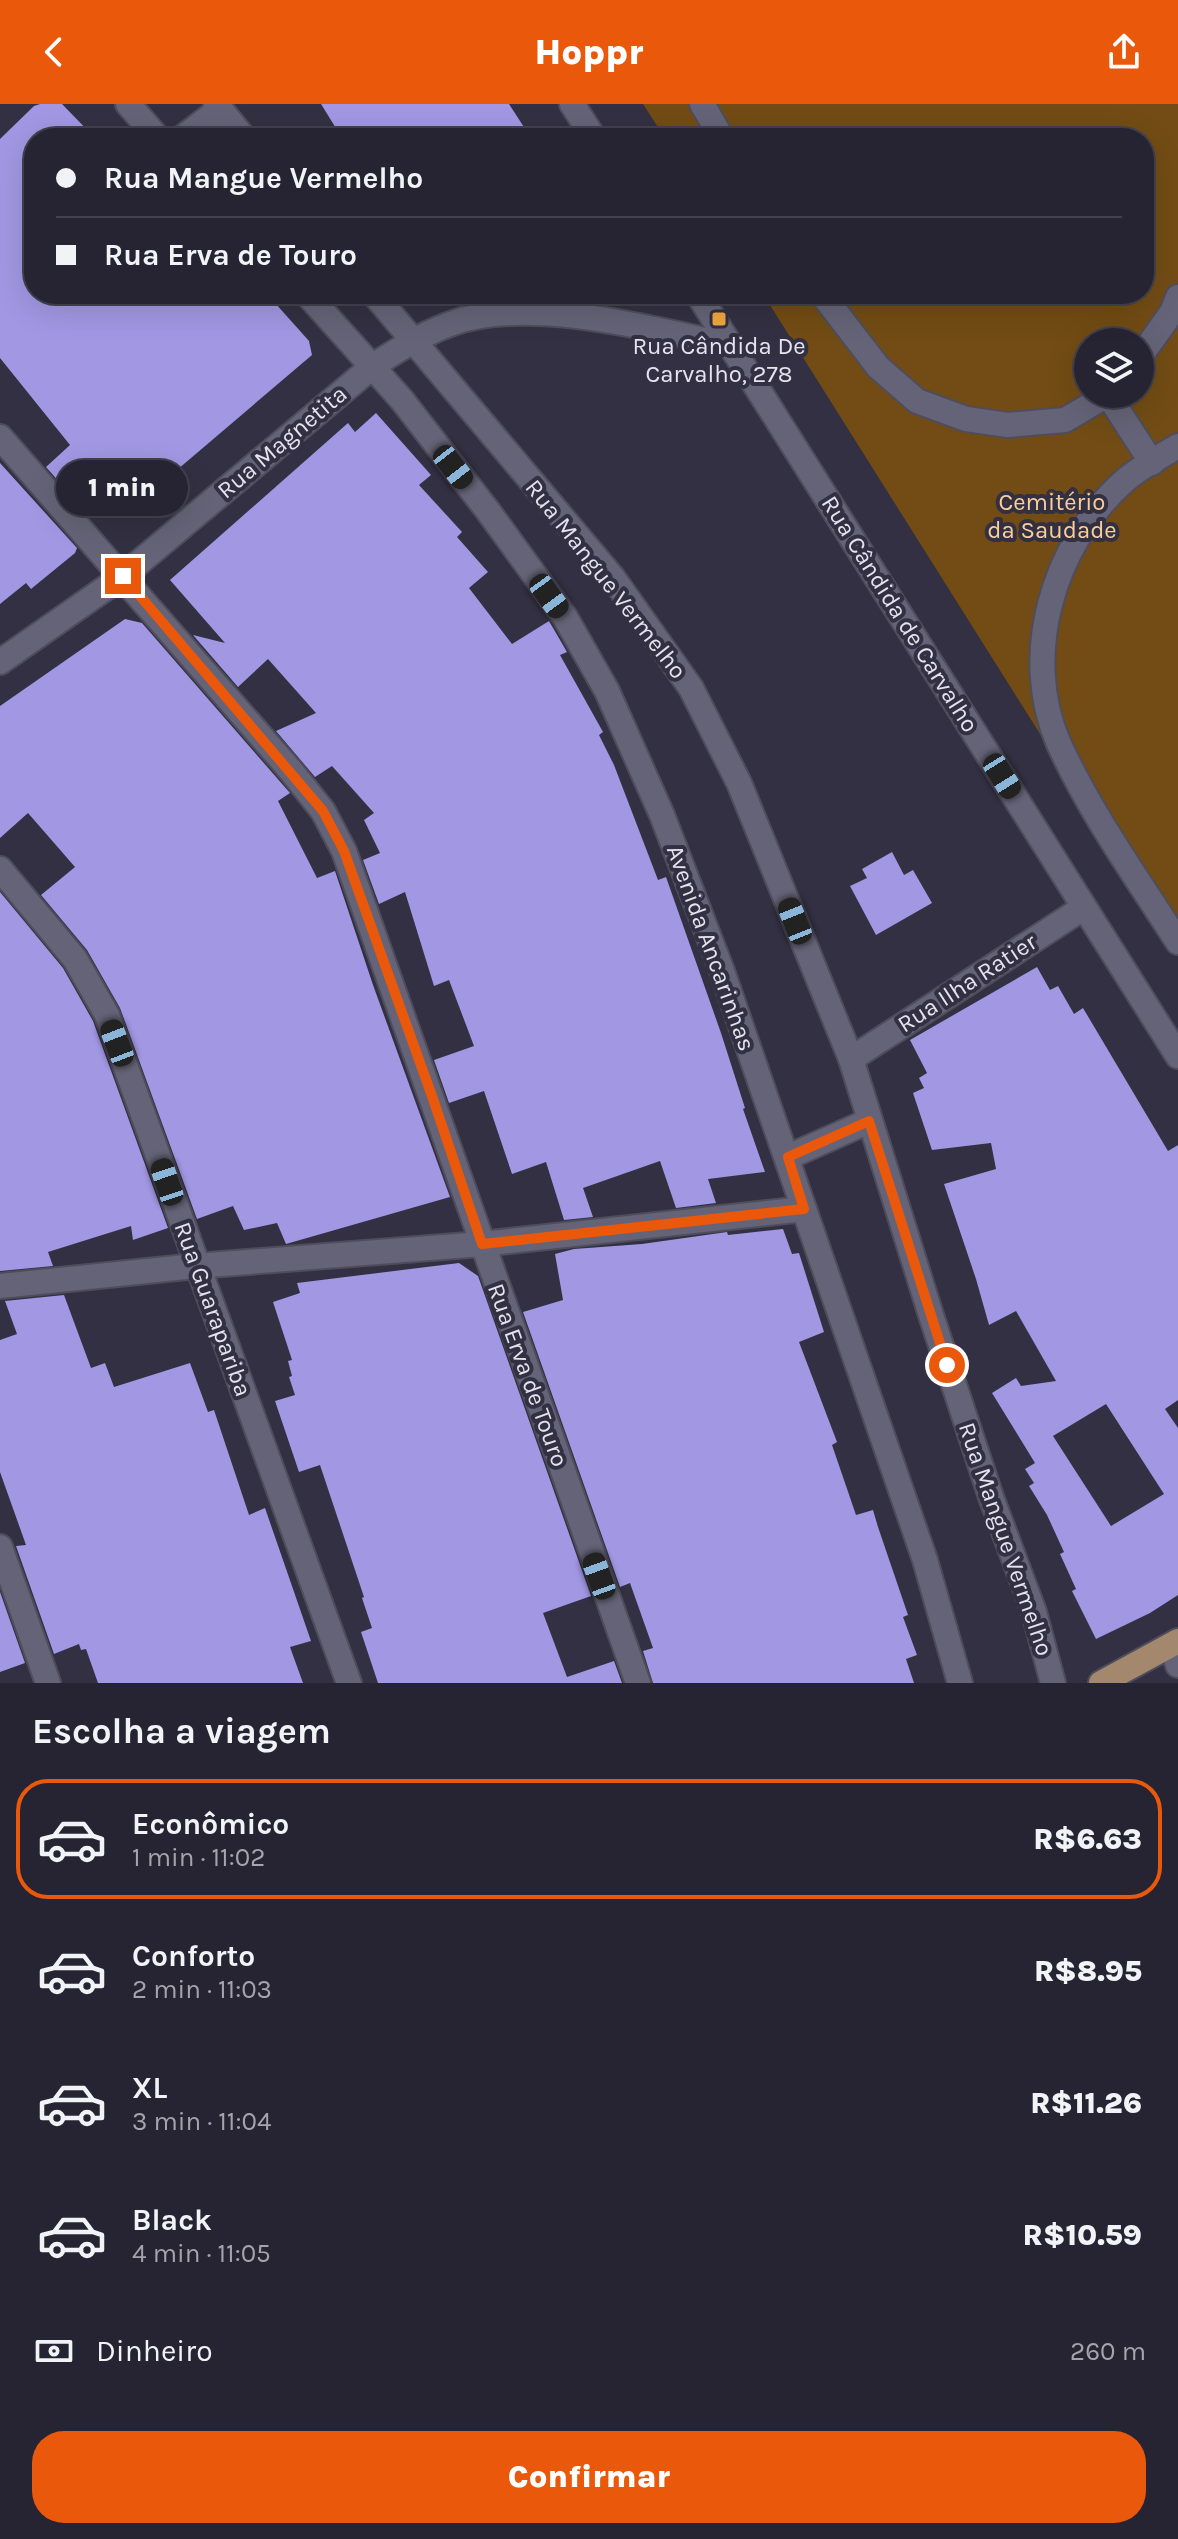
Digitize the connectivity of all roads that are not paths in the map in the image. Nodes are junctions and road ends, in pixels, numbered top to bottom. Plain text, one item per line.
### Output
1 (128, 104) edge
2 (572, 104) edge
3 (702, 104) edge
4 (218, 106) edge
5 (149, 128) edge
6 (193, 128) edge
7 (236, 128) edge
8 (588, 128) edge
9 (716, 128) edge
10 (1178, 297) edge
11 (316, 304) edge
12 (382, 304) edge
13 (705, 304) edge
14 (830, 304) edge
15 (1154, 337) edge
16 (412, 340) junction
17 (732, 346) junction
18 (373, 366) junction
19 (1085, 408) edge
20 (1117, 408) edge
21 (0, 437) edge
22 (1178, 446) edge
23 (1152, 463) junction
24 (123, 576) junction
25 (0, 662) edge
26 (0, 869) edge
27 (1083, 908) junction
28 (1178, 942) edge
29 (1178, 1056) edge
30 (851, 1059) junction
31 (869, 1121) junction
32 (788, 1157) junction
33 (804, 1209) junction
34 (482, 1244) junction
35 (196, 1266) junction
36 (0, 1286) edge
37 (0, 1547) edge
38 (1176, 1650) edge
39 (48, 1683) edge
40 (349, 1683) edge
41 (638, 1683) edge
42 (960, 1683) edge
43 (1053, 1683) edge
44 (1101, 1683) edge

1 - 5 street
2 - 8 street
3 - 9 street
4 - 6 street
4 - 7 street
10 - 15 street
11 - 18 street, Avenida Ancarinhas
12 - 16 street, Rua Mangue Vermelho
13 - 17 street, Rua Cândida de Carvalho
14 - 19 street
16 - 17 street, Rua Magnetita
16 - 18 street, Rua Magnetita
16 - 30 street, Rua Mangue Vermelho
17 - 27 street, Rua Cândida de Carvalho
18 - 24 street, Rua Magnetita
18 - 32 street, Avenida Ancarinhas
20 - 23 street
21 - 24 street, Rua Erva de Touro
22 - 23 street
23 - 28 street
24 - 25 street, Rua Magnetita
24 - 34 street, Rua Erva de Touro
26 - 35 street, Rua Guarapariba
27 - 29 street, Rua Cândida de Carvalho
27 - 30 street, Rua Ilha Ratier
30 - 31 street, Rua Mangue Vermelho
31 - 32 street
31 - 43 street, Rua Mangue Vermelho
32 - 33 street, Avenida Ancarinhas
33 - 34 street
33 - 42 street, Avenida Ancarinhas
34 - 35 street
34 - 41 street, Rua Erva de Touro
35 - 36 street
35 - 40 street, Rua Guarapariba
37 - 39 street
38 - 44 main road

